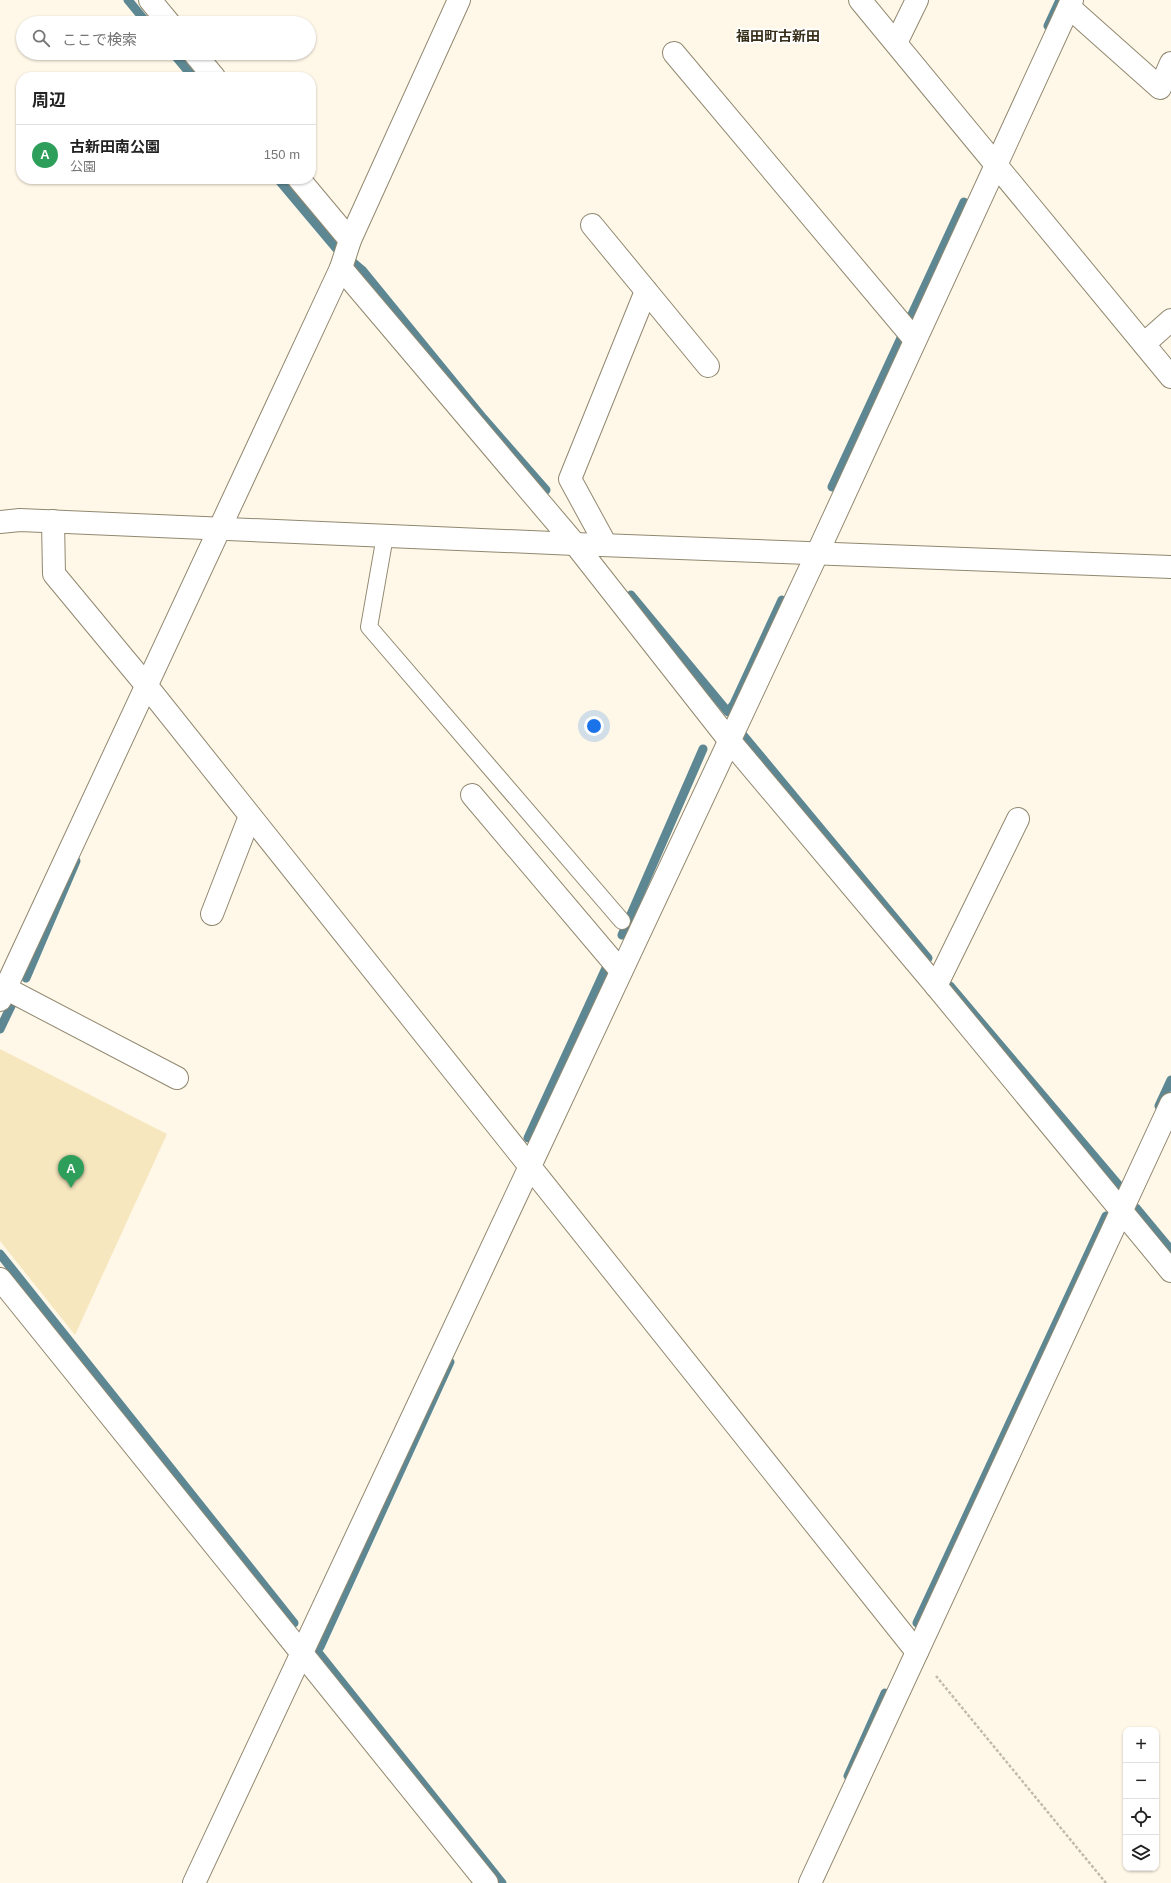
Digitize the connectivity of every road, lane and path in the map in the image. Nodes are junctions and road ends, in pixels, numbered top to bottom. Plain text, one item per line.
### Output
1 (150, 0) edge
2 (459, 0) edge
3 (860, 0) edge
4 (917, 0) edge
5 (1071, 3) edge
6 (163, 16) edge
7 (896, 43) junction
8 (674, 53) dead end
9 (200, 60) edge
10 (1171, 63) edge
11 (210, 72) edge
12 (997, 164) junction
13 (302, 184) edge
14 (592, 225) dead end
15 (346, 255) junction
16 (646, 291) junction
17 (1171, 320) edge
18 (909, 333) junction
19 (1144, 344) junction
20 (708, 366) dead end
21 (1171, 377) edge
22 (53, 521) junction
23 (0, 522) edge
24 (219, 528) junction
25 (385, 536) junction
26 (575, 544) junction
27 (606, 545) junction
28 (817, 554) junction
29 (1171, 567) edge
30 (146, 685) junction
31 (729, 740) junction
32 (472, 795) dead end
33 (250, 816) junction
34 (1018, 819) dead end
35 (212, 914) dead end
36 (622, 921) dead end
37 (621, 971) junction
38 (936, 986) junction
39 (3, 994) edge
40 (177, 1078) dead end
41 (1170, 1107) edge
42 (530, 1166) junction
43 (1121, 1211) junction
44 (1171, 1271) edge
45 (0, 1279) edge
46 (917, 1652) junction
47 (301, 1654) junction
48 (194, 1883) edge
49 (487, 1883) edge
50 (810, 1883) edge
51 (1106, 1883) edge

1 - 6 street
2 - 15 street
3 - 7 street
4 - 7 street
5 - 10 street
5 - 12 street
7 - 12 street
8 - 18 street
9 - 11 street
12 - 18 street
12 - 19 street
13 - 15 street
14 - 16 street
15 - 24 street
15 - 26 street
16 - 20 street
16 - 27 street
17 - 19 street
18 - 28 street
19 - 21 street
22 - 23 street
22 - 24 street
22 - 30 street
24 - 25 street
24 - 30 street
25 - 26 street
25 - 36 lane
26 - 27 street
26 - 31 street
27 - 28 street
28 - 29 street
28 - 31 street
30 - 33 street
30 - 39 street
31 - 37 street
31 - 38 street
32 - 37 street
33 - 35 street
33 - 42 street
34 - 38 street
37 - 42 street
38 - 43 street
39 - 40 street
41 - 43 street
42 - 46 street
42 - 47 street
43 - 44 street
43 - 46 street
45 - 47 street
46 - 50 street
46 - 51 path
47 - 48 street
47 - 49 street

